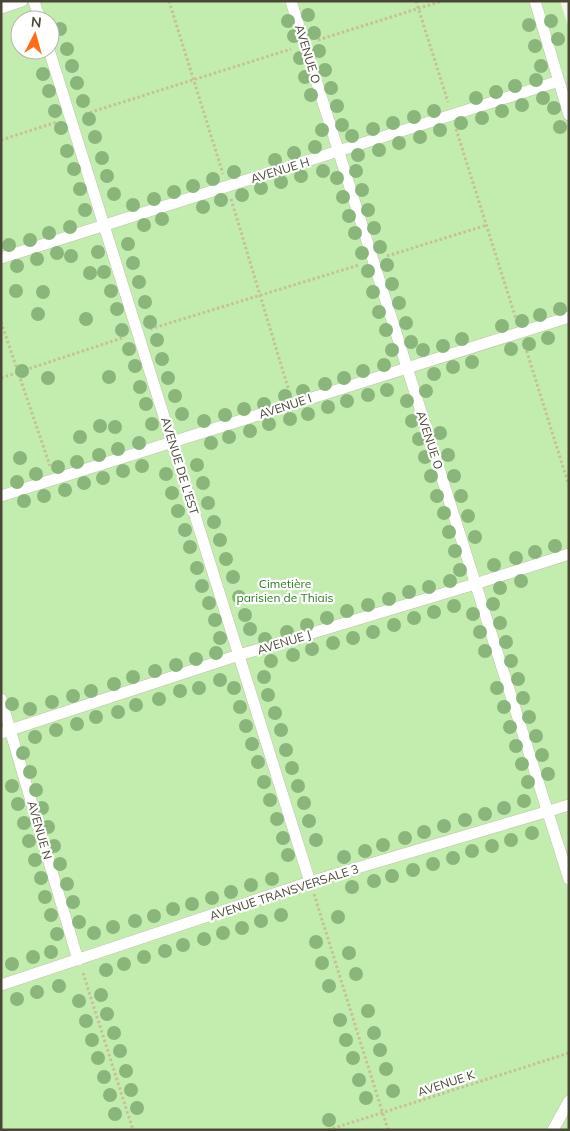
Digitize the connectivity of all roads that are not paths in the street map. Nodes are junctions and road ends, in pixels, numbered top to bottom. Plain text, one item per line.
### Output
1 (22, 1) edge
2 (291, 1) edge
3 (535, 1) edge
4 (1, 8) edge
5 (52, 60) edge
6 (559, 81) junction
7 (569, 115) edge
8 (339, 152) junction
9 (104, 226) junction
10 (1, 258) edge
11 (569, 317) edge
12 (407, 368) junction
13 (172, 442) junction
14 (1, 496) edge
15 (569, 554) edge
16 (475, 584) junction
17 (239, 655) junction
18 (1, 699) edge
19 (6, 732) edge
20 (569, 804) edge
21 (548, 812) junction
22 (569, 879) edge
23 (310, 882) junction
24 (78, 960) junction
25 (1, 986) edge
26 (569, 1101) edge
27 (553, 1130) edge

1 - 4 lane
2 - 8 lane, AVENUE O
3 - 6 lane
5 - 9 lane, AVENUE DE L'EST
6 - 7 lane
6 - 8 lane, AVENUE H
8 - 9 lane, AVENUE H
8 - 12 lane, AVENUE O
9 - 10 lane, AVENUE H
9 - 13 lane, AVENUE DE L'EST
11 - 12 lane, AVENUE I
12 - 13 lane, AVENUE I
12 - 16 lane, AVENUE O
13 - 14 lane, AVENUE I
13 - 17 lane, AVENUE DE L'EST
15 - 16 lane, AVENUE J
16 - 17 lane, AVENUE J
16 - 21 lane, AVENUE O
17 - 19 lane, AVENUE J
17 - 23 lane, AVENUE DE L'EST
18 - 19 lane, AVENUE N
19 - 24 lane, AVENUE N
20 - 21 lane, AVENUE TRANSVERSALE 3
21 - 22 lane, AVENUE O
21 - 23 lane, AVENUE TRANSVERSALE 3
23 - 24 lane, AVENUE TRANSVERSALE 3
24 - 25 lane, AVENUE TRANSVERSALE 3
26 - 27 lane

